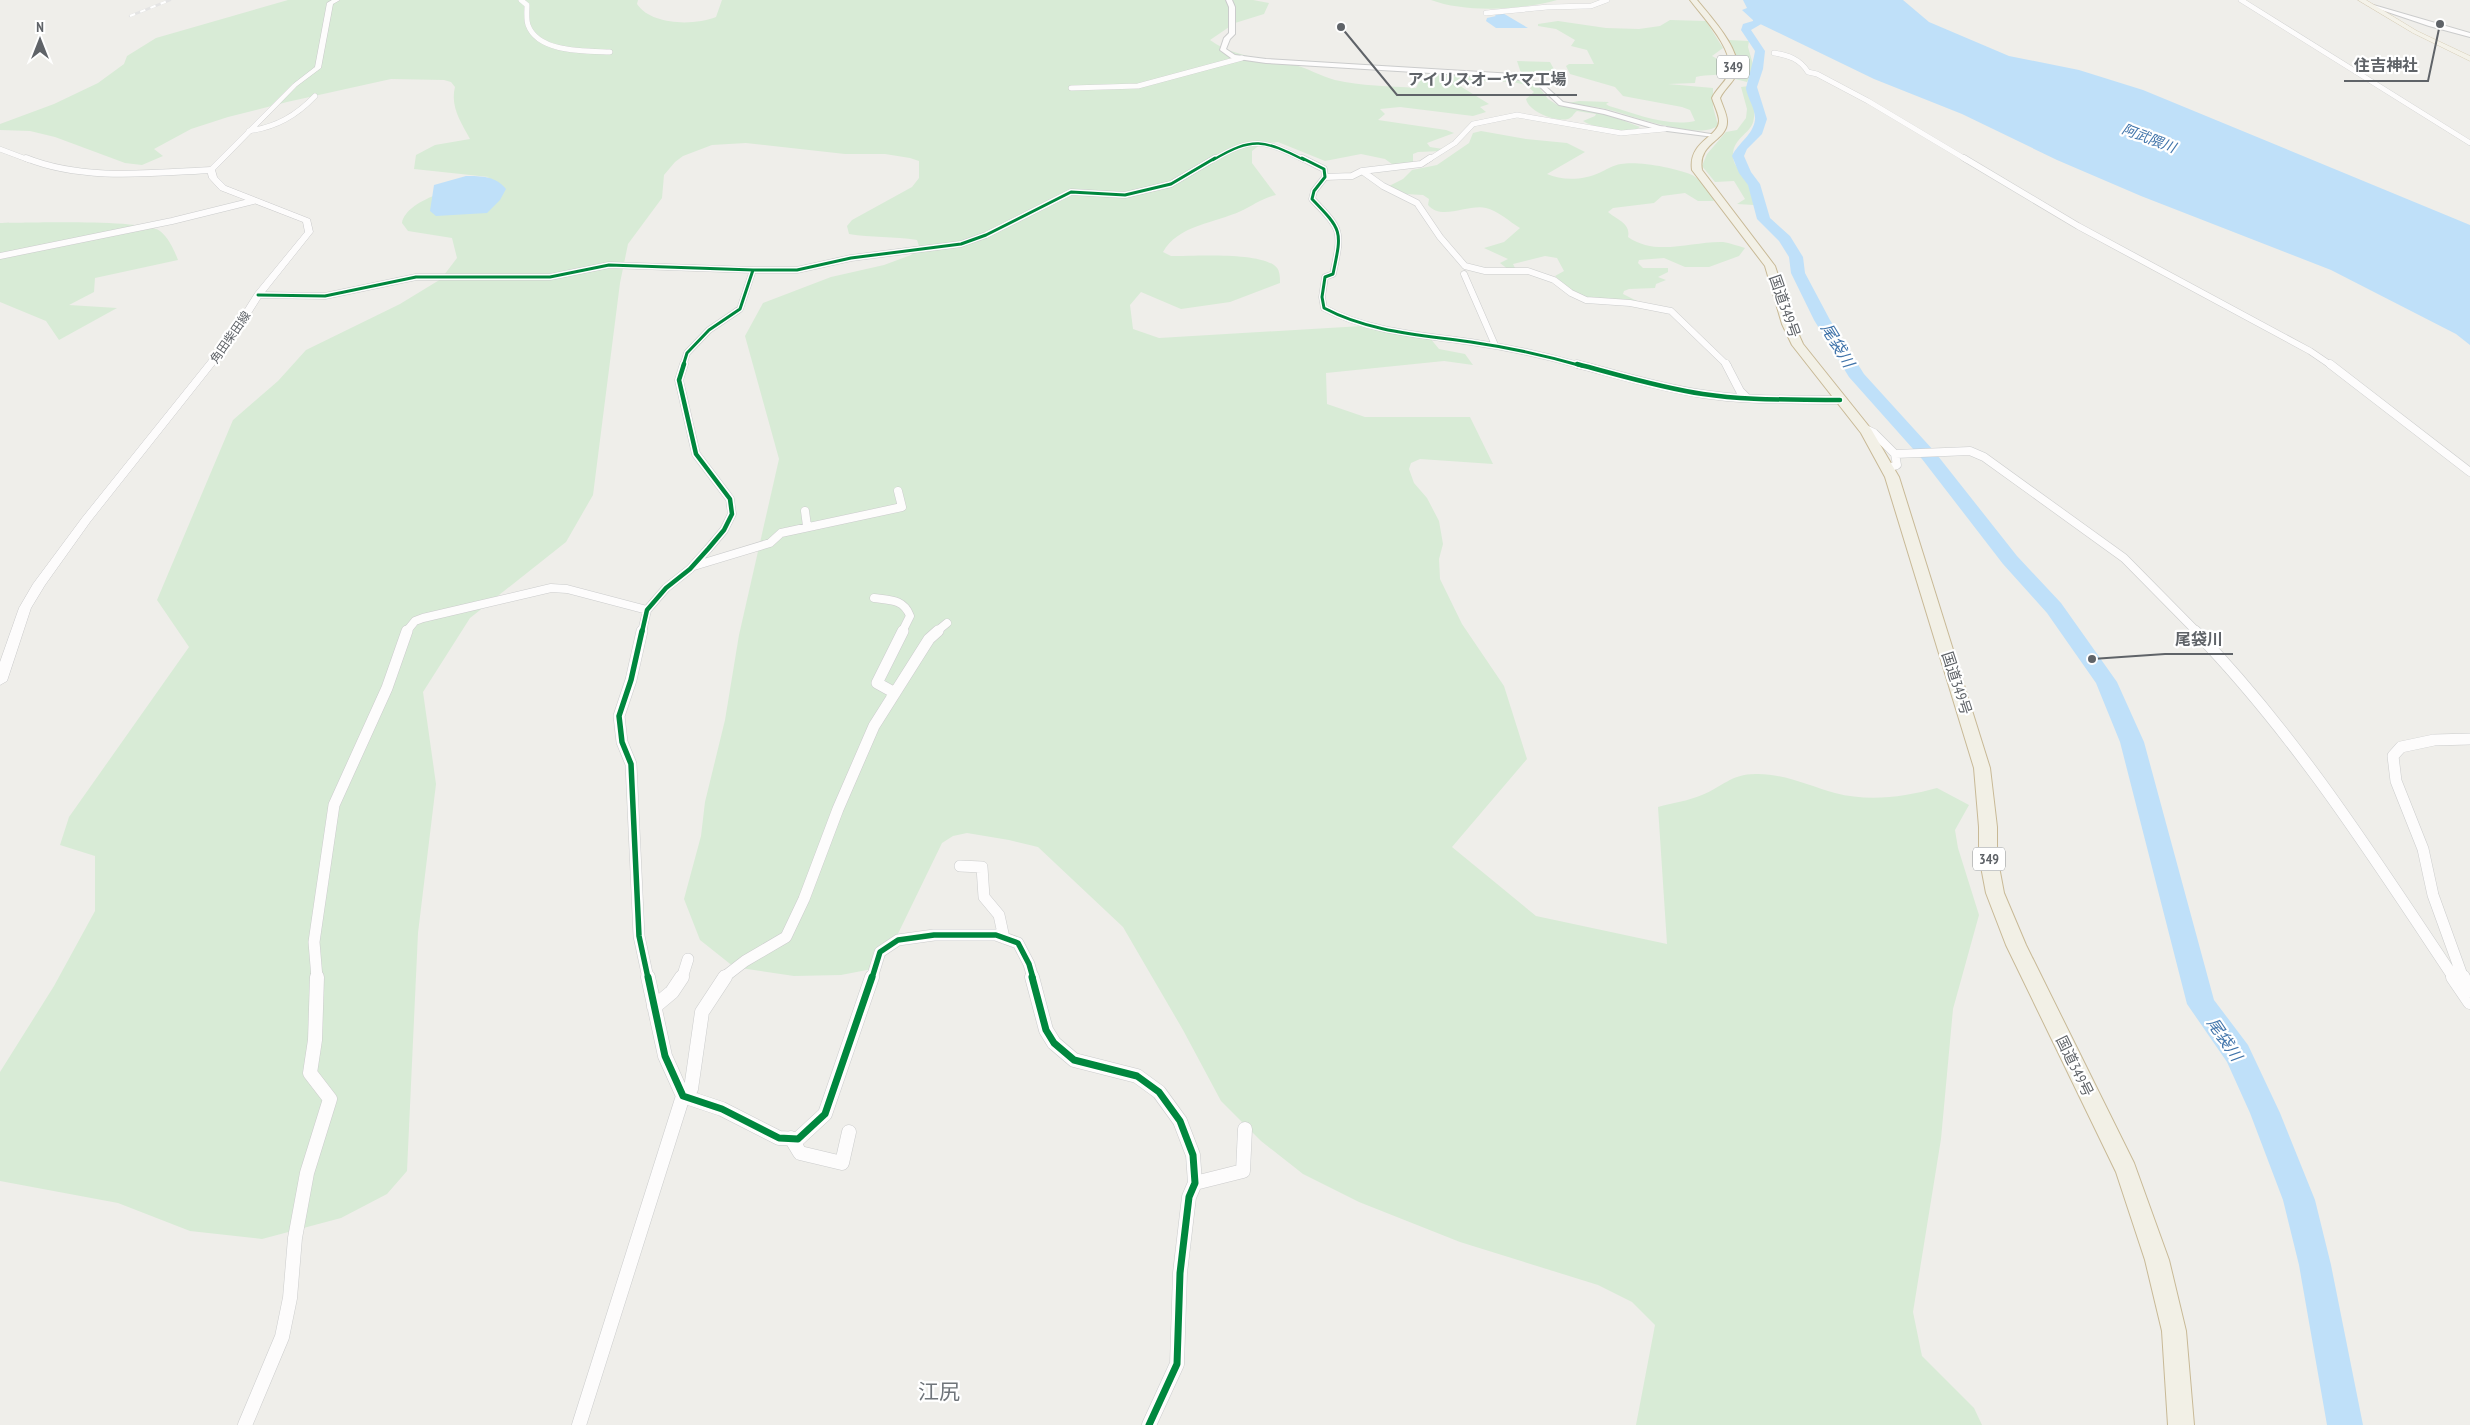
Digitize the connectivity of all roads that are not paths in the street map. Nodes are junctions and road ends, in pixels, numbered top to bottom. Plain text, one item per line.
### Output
1 (337, 0) edge
2 (521, 0) edge
3 (1229, 0) edge
4 (1607, 0) edge
5 (1693, 0) edge
6 (2241, 0) edge
7 (2361, 0) edge
8 (2372, 5) junction
9 (1486, 13) dead end
10 (2470, 35) edge
11 (610, 52) dead end
12 (1774, 53) dead end
13 (1242, 58) junction
14 (2470, 59) edge
15 (1071, 88) dead end
16 (315, 96) dead end
17 (1665, 129) junction
18 (249, 131) junction
19 (1714, 135) junction
20 (2470, 143) edge
21 (0, 149) edge
22 (211, 170) junction
23 (1362, 172) junction
24 (1325, 177) junction
25 (253, 201) junction
26 (0, 256) edge
27 (754, 270) junction
28 (1464, 274) dead end
29 (258, 295) junction
30 (1495, 345) junction
31 (1747, 398) junction
32 (1840, 400) junction
33 (1892, 461) junction
34 (2470, 472) edge
35 (898, 491) dead end
36 (805, 511) dead end
37 (807, 526) junction
38 (693, 566) junction
39 (874, 598) dead end
40 (647, 610) junction
41 (947, 623) dead end
42 (0, 681) edge
43 (895, 693) junction
44 (2470, 738) edge
45 (960, 866) dead end
46 (1004, 938) junction
47 (688, 959) dead end
48 (2470, 997) edge
49 (2470, 1002) edge
50 (654, 1007) junction
51 (683, 1096) junction
52 (1245, 1129) dead end
53 (849, 1132) dead end
54 (791, 1138) junction
55 (1195, 1183) junction
56 (245, 1425) edge
57 (580, 1425) edge
58 (1149, 1425) edge
59 (2181, 1425) edge

1 - 18 main road
2 - 11 street
3 - 13 street
4 - 9 street
5 - 19 highway, 国道349号 / 349
6 - 20 street
7 - 8 main road
8 - 10 street
8 - 14 main road
12 - 34 street
13 - 15 street
13 - 17 street
16 - 18 street
17 - 19 street
17 - 23 street
18 - 22 main road
19 - 32 highway, 国道349号 / 349
21 - 22 street
22 - 25 main road, 角田柴田線
23 - 24 street
23 - 31 street
24 - 27 street
24 - 30 street
25 - 26 street
25 - 29 main road, 角田柴田線
27 - 29 street
27 - 38 street
28 - 30 street
29 - 42 main road, 角田柴田線
30 - 31 street
31 - 32 street
32 - 33 highway, 国道349号 / 349
33 - 49 street
33 - 59 highway, 国道349号 / 349
35 - 37 street
36 - 37 street
37 - 38 street
38 - 40 street
39 - 43 street
40 - 50 street
40 - 56 street
41 - 43 street
43 - 51 street
44 - 48 street
45 - 46 street
46 - 54 street
46 - 55 street
47 - 50 street
50 - 51 street
51 - 54 street
51 - 57 street
52 - 55 street
53 - 54 street
55 - 58 street

